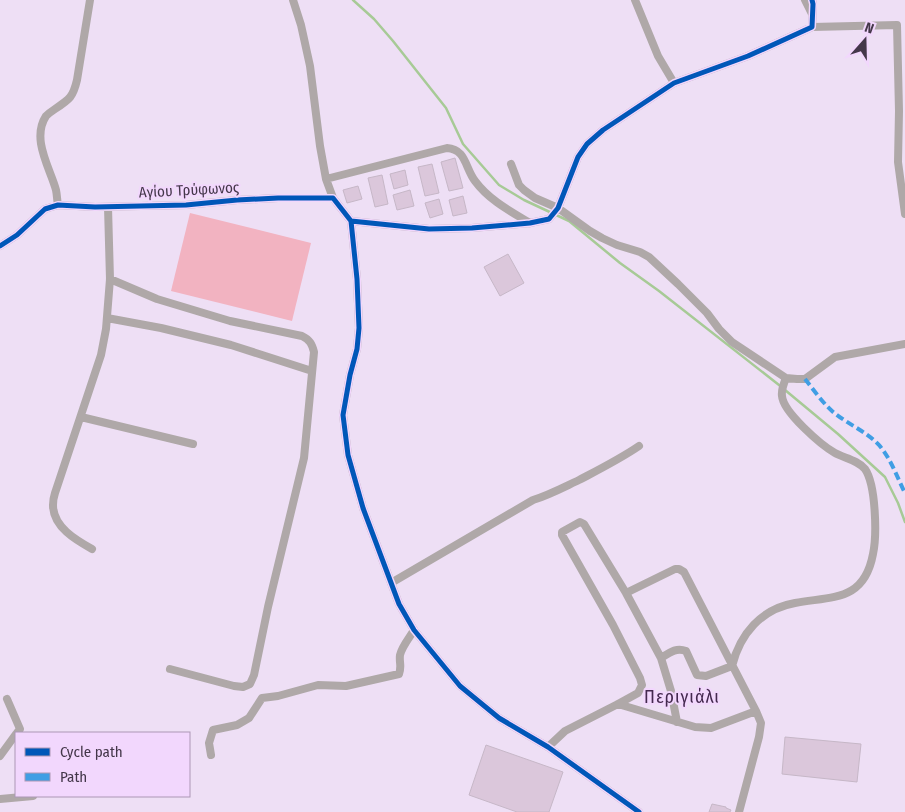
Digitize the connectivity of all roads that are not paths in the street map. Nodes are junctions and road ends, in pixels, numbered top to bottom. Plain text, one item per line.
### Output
1 (90, 0) edge
2 (293, 0) edge
3 (636, 0) edge
4 (805, 0) edge
5 (812, 0) edge
6 (812, 14) junction
7 (901, 25) edge
8 (812, 27) junction
9 (674, 83) junction
10 (511, 164) dead end
11 (326, 179) junction
12 (333, 198) junction
13 (58, 205) junction
14 (108, 207) junction
15 (557, 210) junction
16 (905, 214) edge
17 (351, 220) junction
18 (530, 223) junction
19 (0, 246) edge
20 (110, 279) junction
21 (107, 318) junction
22 (905, 344) edge
23 (312, 371) junction
24 (785, 380) junction
25 (81, 417) junction
26 (193, 444) dead end
27 (639, 446) dead end
28 (92, 549) dead end
29 (392, 583) junction
30 (626, 593) junction
31 (414, 630) junction
32 (661, 658) junction
33 (732, 666) junction
34 (170, 669) dead end
35 (7, 699) dead end
36 (618, 704) junction
37 (756, 711) junction
38 (677, 722) junction
39 (18, 732) edge
40 (15, 737) edge
41 (548, 747) junction
42 (211, 755) dead end
43 (0, 756) edge
44 (22, 797) edge
45 (0, 799) edge
46 (639, 812) edge
47 (739, 812) edge

1 - 13 street
2 - 11 street
3 - 9 street
4 - 6 street
5 - 6 street
6 - 8 street
7 - 8 street
7 - 16 street
8 - 9 street
9 - 15 street
10 - 15 street
11 - 12 street
11 - 18 street
12 - 14 street, Αγίου Τρύφωνος
12 - 17 street
13 - 14 street, Αγίου Τρύφωνος
13 - 19 street
14 - 20 street
15 - 18 street
15 - 24 street
17 - 18 street
17 - 29 street
20 - 21 street
20 - 23 street
21 - 23 street
21 - 25 street
22 - 24 street
23 - 34 street
24 - 33 street
25 - 26 street
25 - 28 street
27 - 29 street
29 - 31 street
30 - 32 street
30 - 33 street
30 - 36 street
31 - 41 street
31 - 42 street
32 - 33 street
32 - 38 street
33 - 37 street
35 - 39 street
36 - 38 street
36 - 41 street
37 - 38 street
37 - 47 street
40 - 43 street
41 - 46 street
44 - 45 street

